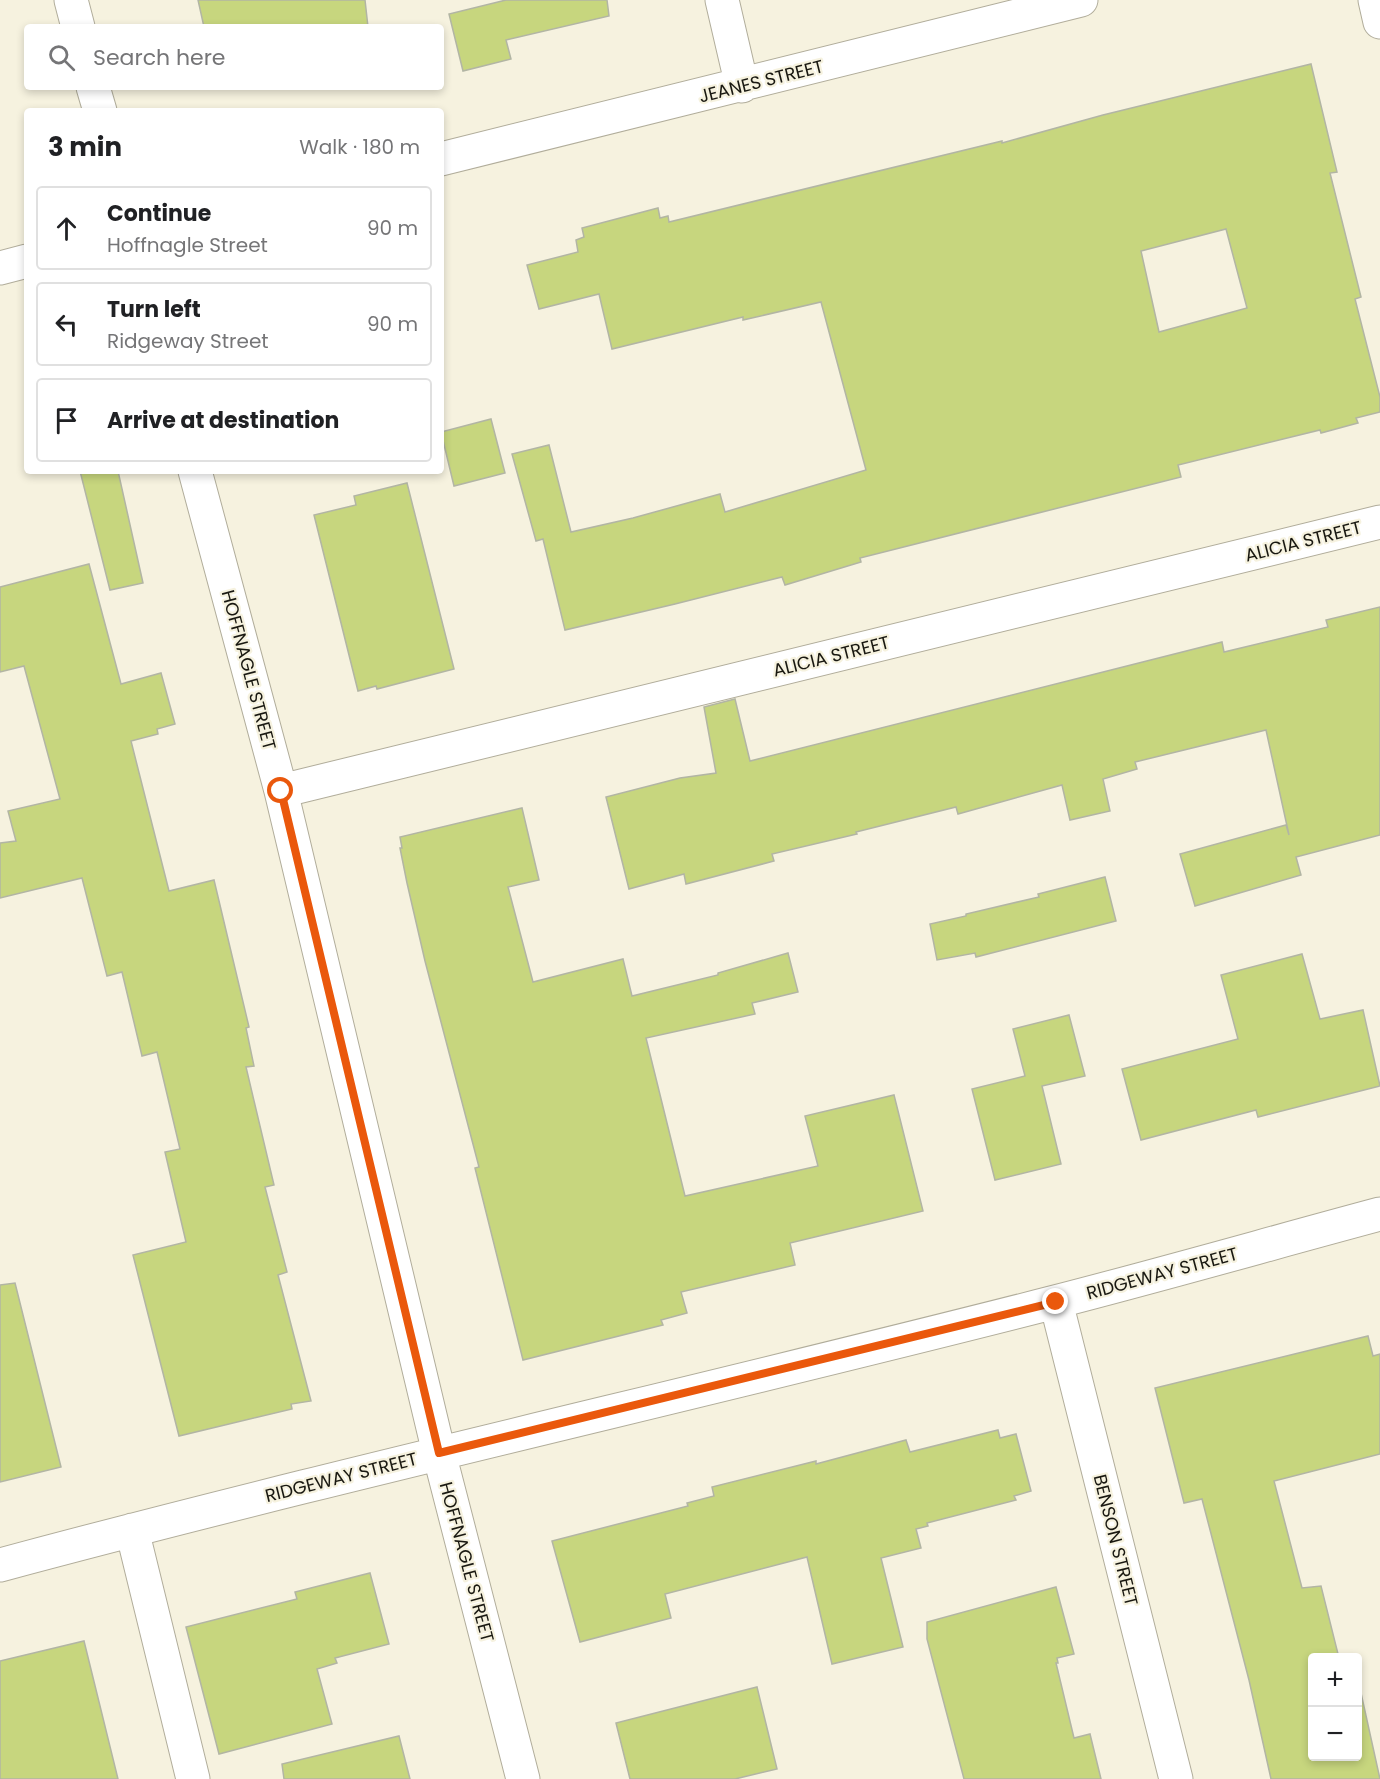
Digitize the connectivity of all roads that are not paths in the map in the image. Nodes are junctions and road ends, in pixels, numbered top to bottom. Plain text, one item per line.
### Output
1 (71, 0) edge
2 (722, 0) edge
3 (1081, 0) edge
4 (1375, 0) edge
5 (1380, 22) edge
6 (77, 24) edge
7 (742, 86) junction
8 (94, 90) edge
9 (99, 108) edge
10 (444, 158) edge
11 (24, 262) edge
12 (0, 268) edge
13 (196, 474) edge
14 (1380, 522) edge
15 (281, 791) junction
16 (1380, 1214) edge
17 (1056, 1302) junction
18 (439, 1453) junction
19 (132, 1530) junction
20 (0, 1565) edge
21 (193, 1779) edge
22 (523, 1779) edge
23 (1176, 1779) edge

1 - 6 street
2 - 7 street
3 - 7 street, JEANES STREET
4 - 5 street
7 - 10 street, JEANES STREET
8 - 9 street
11 - 12 street
13 - 15 street, HOFFNAGLE STREET
14 - 15 street, ALICIA STREET
15 - 18 street, HOFFNAGLE STREET
16 - 17 street, RIDGEWAY STREET
17 - 18 street, RIDGEWAY STREET
17 - 23 street, BENSON STREET
18 - 19 street, RIDGEWAY STREET
18 - 22 street, HOFFNAGLE STREET
19 - 20 street, RIDGEWAY STREET
19 - 21 street

